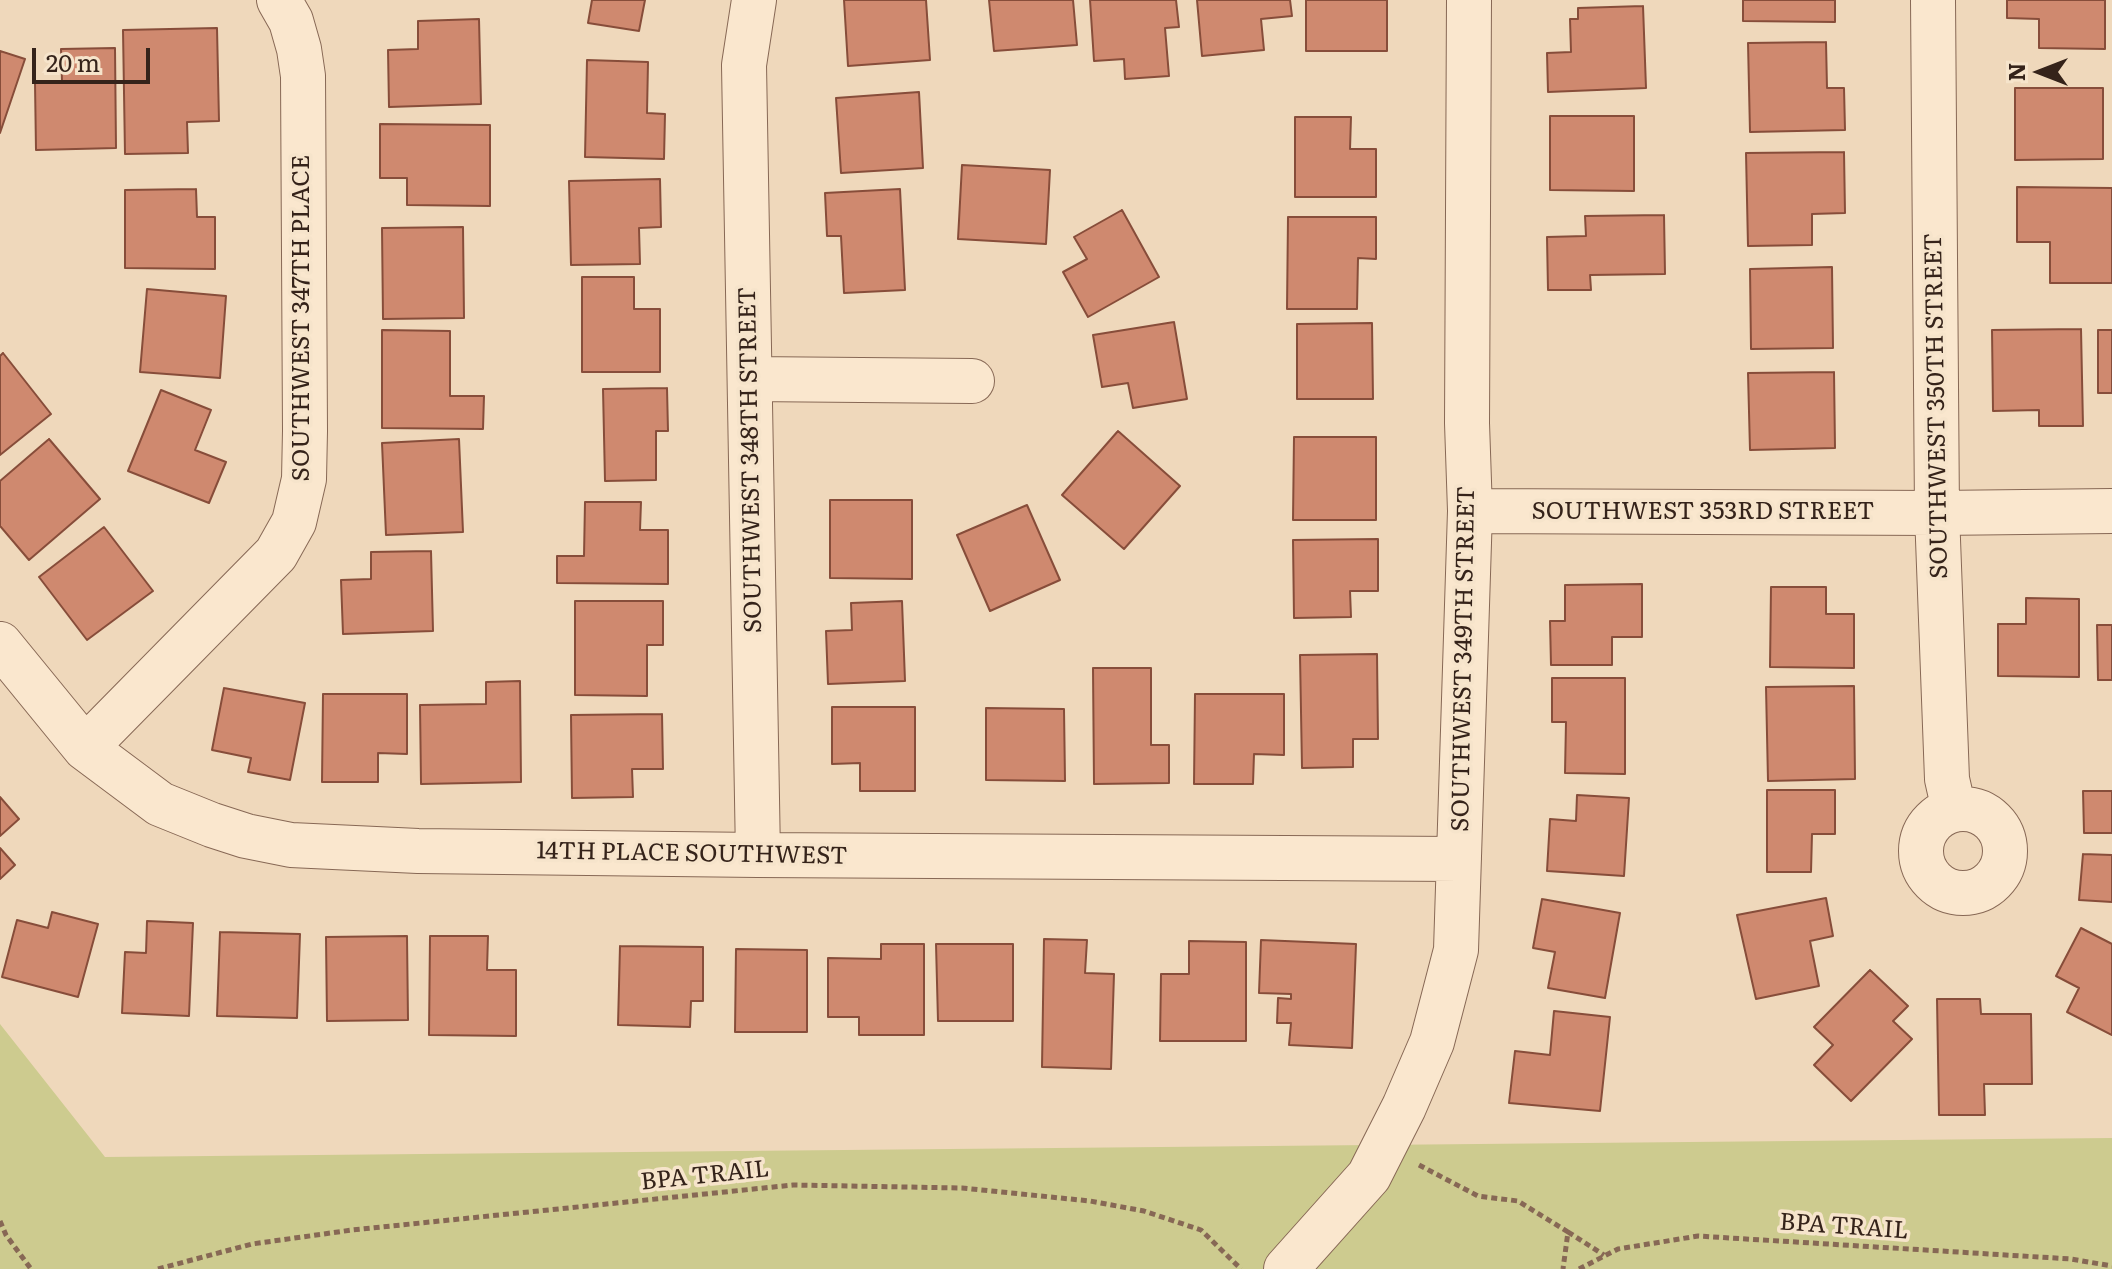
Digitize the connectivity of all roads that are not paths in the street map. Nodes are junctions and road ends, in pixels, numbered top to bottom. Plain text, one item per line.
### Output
1 (279, 0) edge
2 (754, 0) edge
3 (1469, 0) edge
4 (1933, 0) edge
5 (750, 379) junction
6 (972, 381) dead end
7 (1470, 511) junction
8 (2112, 511) edge
9 (1937, 513) junction
10 (0, 644) edge
11 (85, 748) junction
12 (1954, 810) dead end
13 (758, 855) junction
14 (1459, 859) junction
15 (1286, 1269) edge

1 - 11 street, SOUTHWEST 347TH PLACE
2 - 5 street, SOUTHWEST 348TH STREET
3 - 7 street, SOUTHWEST 349TH STREET
4 - 9 street, SOUTHWEST 350TH STREET
5 - 6 street
5 - 13 street, SOUTHWEST 348TH STREET
7 - 9 street, SOUTHWEST 353RD STREET
7 - 14 street, SOUTHWEST 349TH STREET
8 - 9 street, SOUTHWEST 353RD STREET
9 - 12 street, SOUTHWEST 350TH STREET
10 - 11 street, 14TH PLACE SOUTHWEST
11 - 13 street, 14TH PLACE SOUTHWEST
13 - 14 street, 14TH PLACE SOUTHWEST
14 - 15 street, SOUTHWEST 349TH STREET

